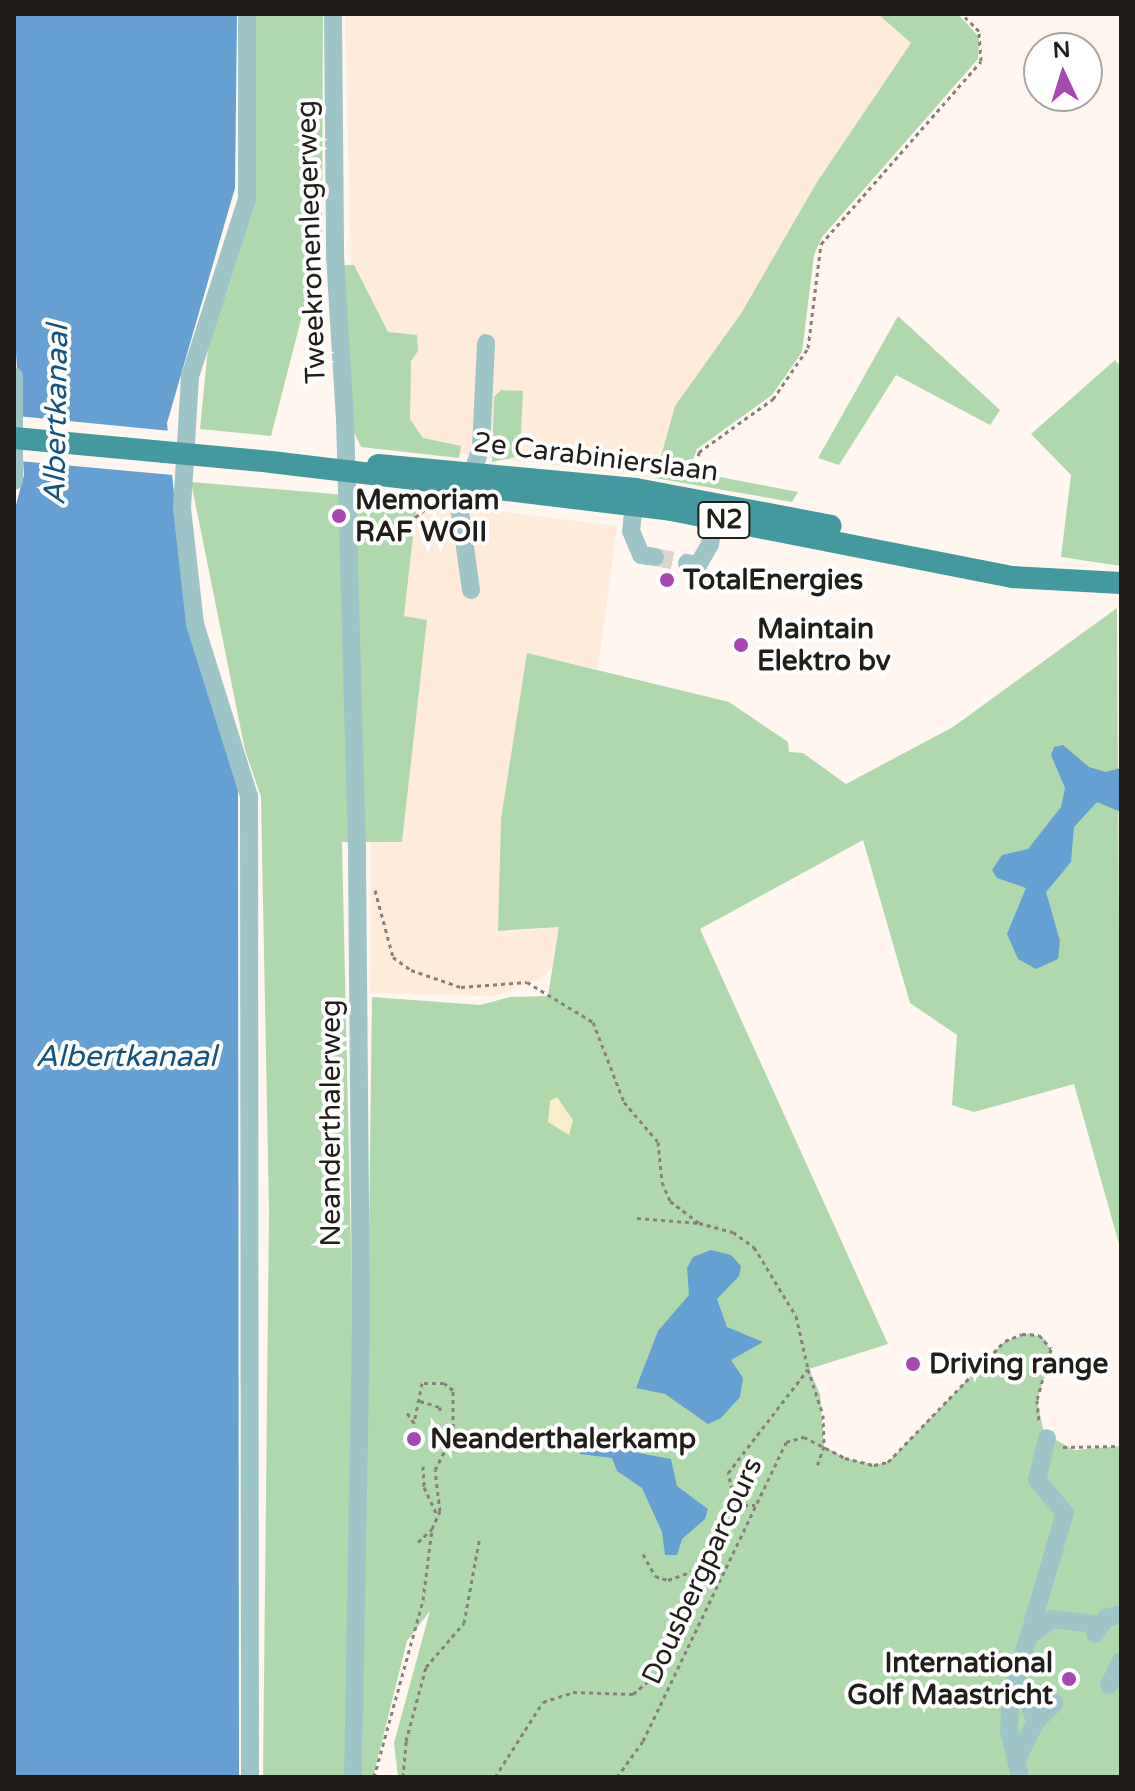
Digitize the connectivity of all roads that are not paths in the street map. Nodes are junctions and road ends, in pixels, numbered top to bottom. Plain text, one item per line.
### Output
1 (247, 14) edge
2 (333, 14) edge
3 (486, 343) dead end
4 (14, 376) edge
5 (14, 438) edge
6 (345, 469) junction
7 (471, 480) junction
8 (14, 481) edge
9 (634, 497) junction
10 (717, 510) junction
11 (655, 557) tunnel mouth
12 (687, 563) dead end
13 (1114, 582) edge
14 (471, 590) dead end
15 (1047, 1438) road end
16 (1121, 1614) edge
17 (1028, 1637) junction
18 (1121, 1661) edge
19 (1109, 1685) dead end
20 (1014, 1686) junction
21 (1054, 1703) dead end
22 (1035, 1723) junction
23 (1019, 1768) edge
24 (250, 1777) edge
25 (353, 1777) edge

1 - 24 street
2 - 6 street, Tweekronenlegerweg
3 - 7 street
4 - 8 street
5 - 6 main road, 2e Carabinierslaan / N2, bridge
6 - 7 main road, 2e Carabinierslaan / N2
6 - 25 street, Neanderthalerweg
7 - 9 main road, 2e Carabinierslaan / N2
7 - 14 street
9 - 10 main road, 2e Carabinierslaan / N2
9 - 11 street
10 - 12 street
10 - 13 main road, 2e Carabinierslaan / N2
15 - 17 street
16 - 17 street
17 - 20 street
18 - 19 street
20 - 22 street
20 - 23 street
21 - 22 street
22 - 23 street

